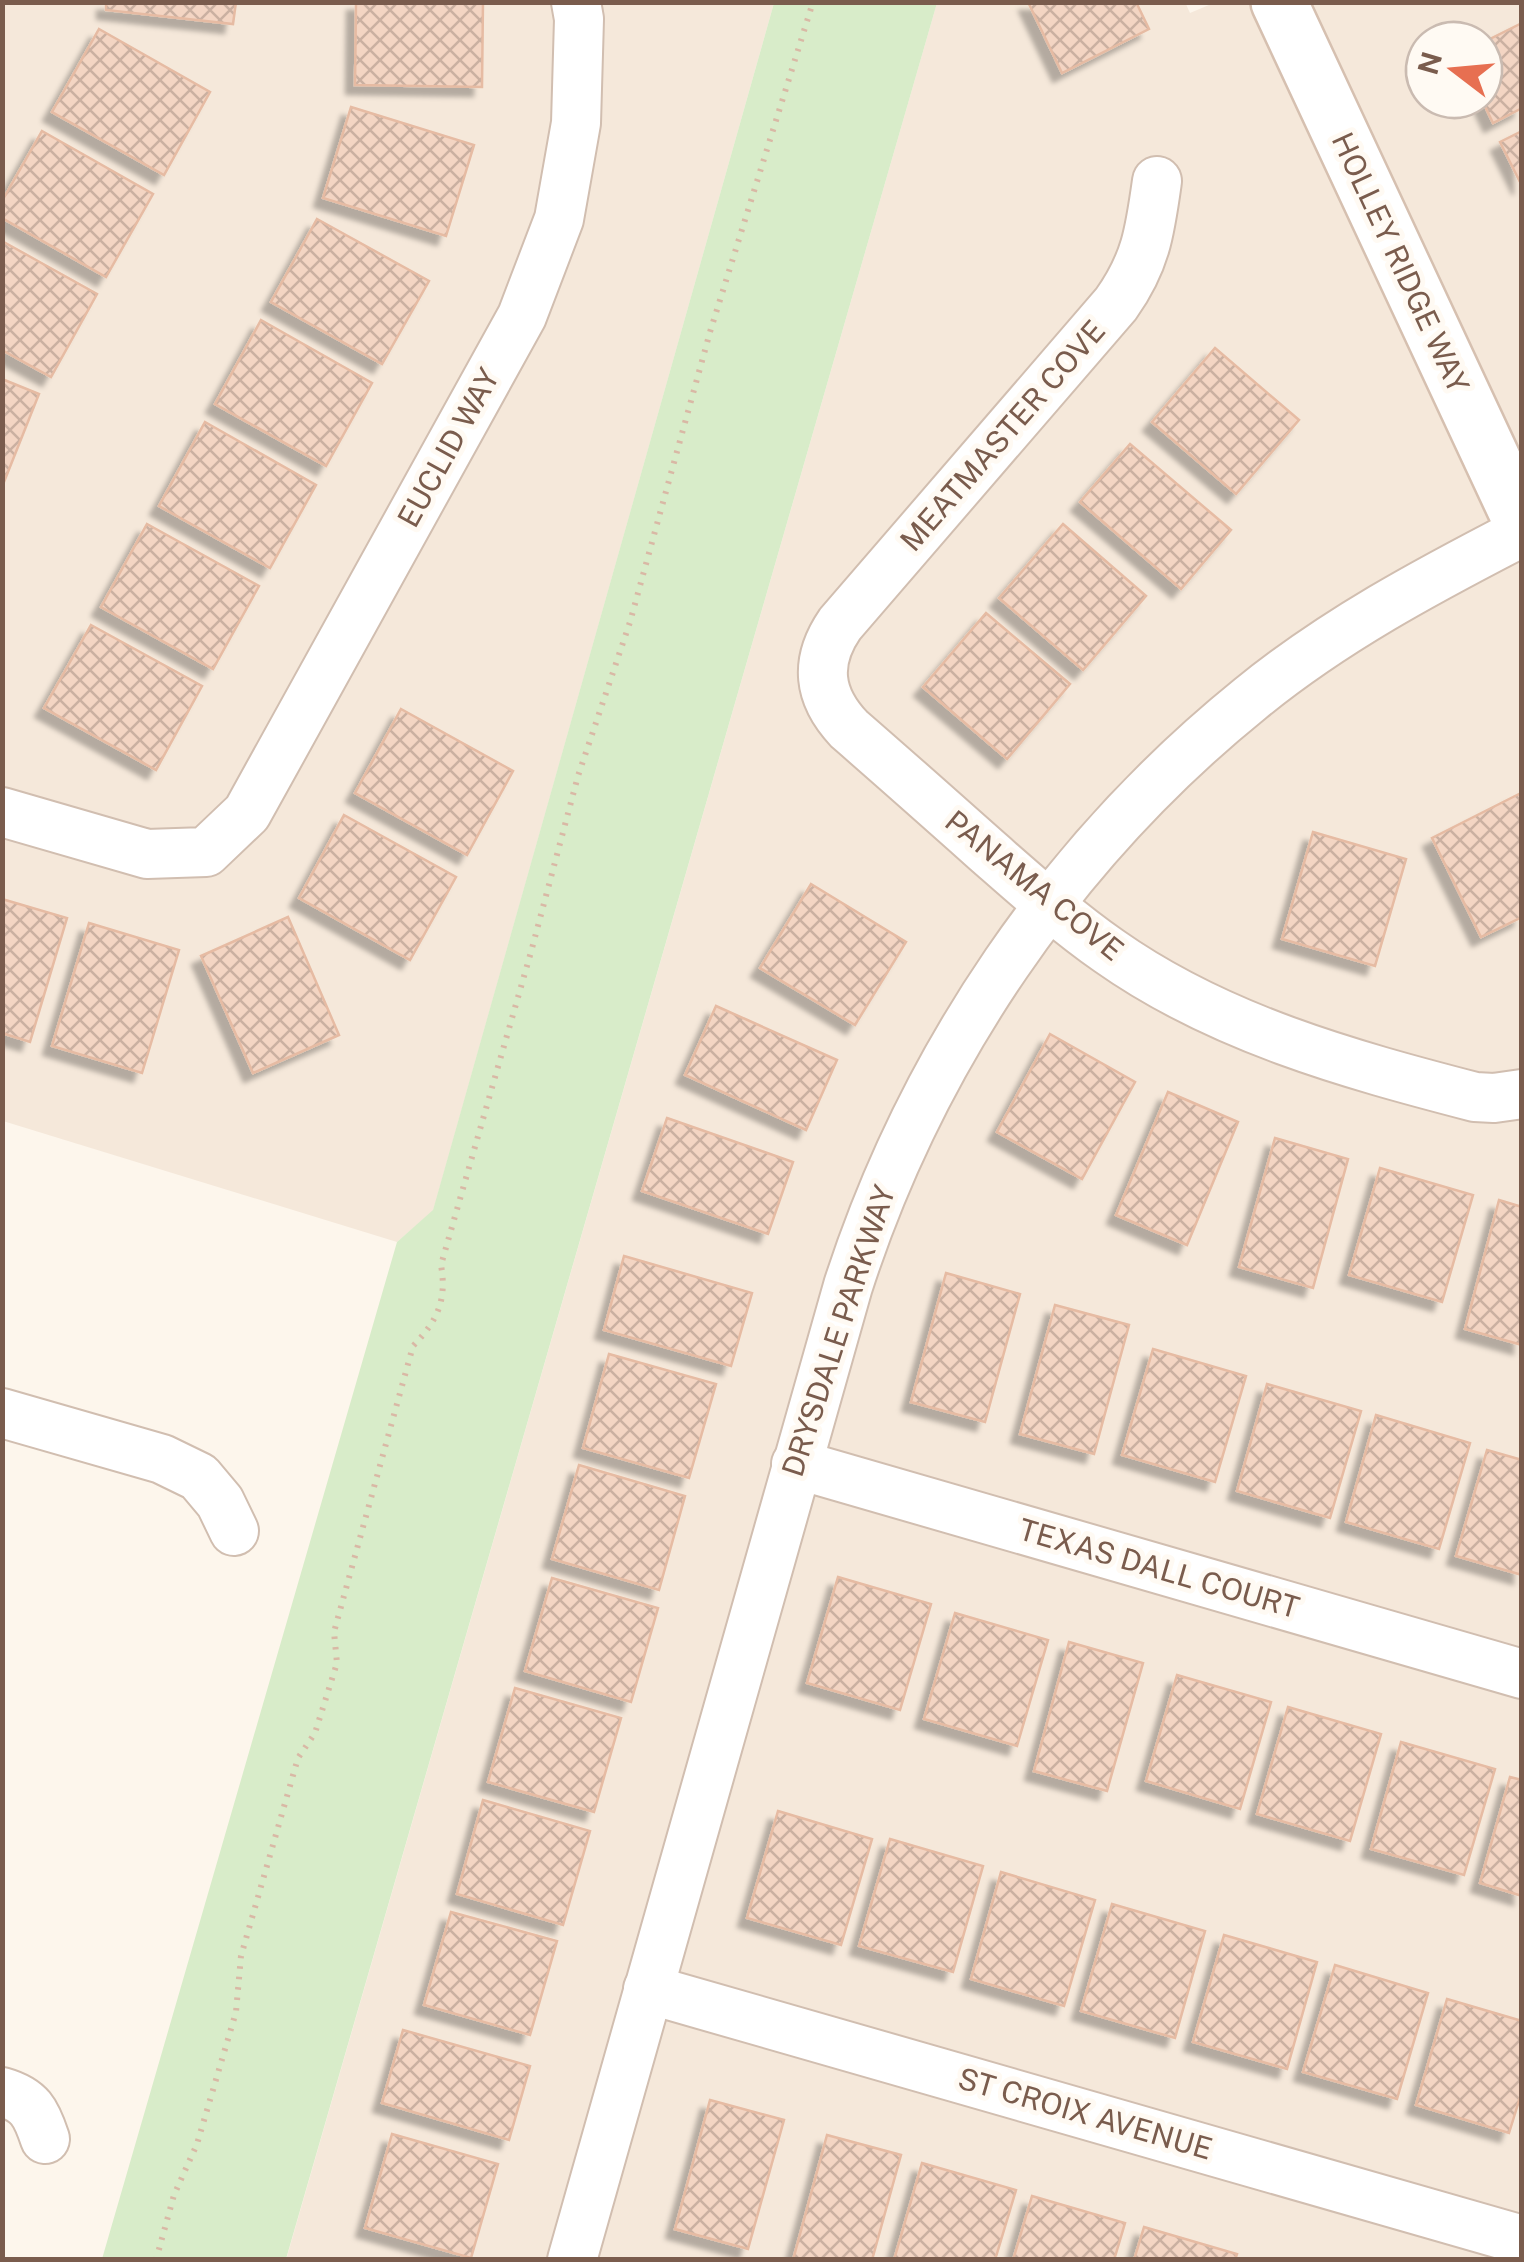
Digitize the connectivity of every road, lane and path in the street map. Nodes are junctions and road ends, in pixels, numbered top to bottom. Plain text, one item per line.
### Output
1 (576, 2) edge
2 (813, 2) edge
3 (1279, 2) edge
4 (1158, 181) dead end
5 (1522, 523) edge
6 (1522, 532) edge
7 (822, 677) joint
8 (2, 812) edge
9 (1050, 906) junction
10 (1522, 1094) edge
11 (2, 1413) edge
12 (796, 1464) junction
13 (234, 1531) dead end
14 (1522, 1674) edge
15 (648, 1989) junction
16 (2, 2092) edge
17 (45, 2138) dead end
18 (1522, 2240) edge
19 (156, 2260) edge
20 (572, 2260) edge

1 - 8 street, EUCLID WAY
2 - 19 path
3 - 5 street, HOLLEY RIDGE WAY
4 - 7 street, MEATMASTER COVE
6 - 9 street, DRYSDALE PARKWAY
7 - 9 street, PANAMA COVE
9 - 10 street, PANAMA COVE
9 - 12 street, DRYSDALE PARKWAY
11 - 13 street
12 - 14 street, TEXAS DALL COURT
12 - 15 street, DRYSDALE PARKWAY
15 - 18 street, ST CROIX AVENUE
15 - 20 street, DRYSDALE PARKWAY
16 - 17 street

